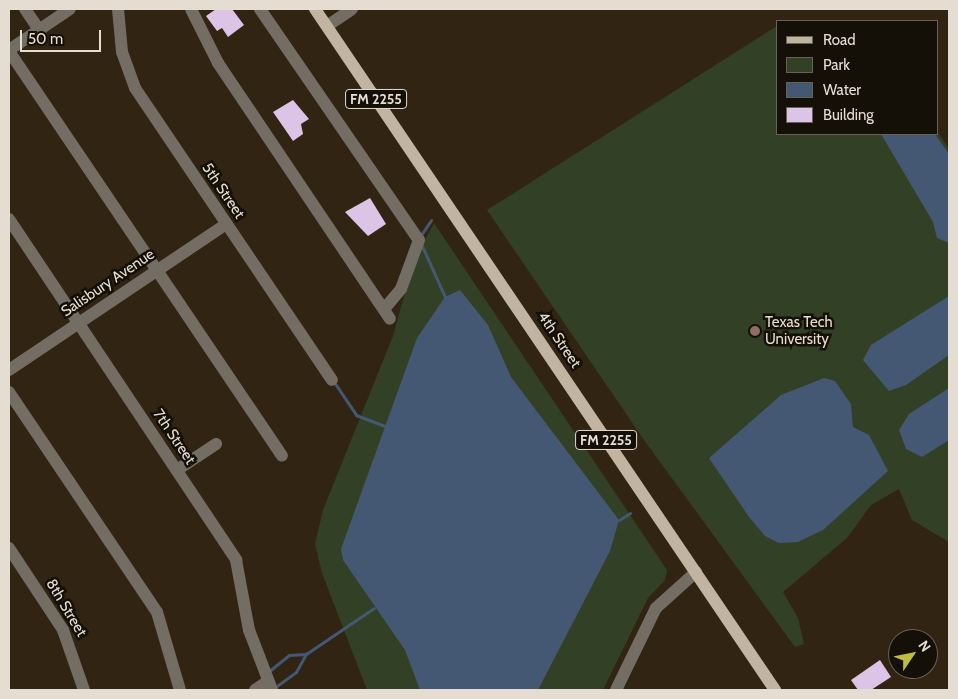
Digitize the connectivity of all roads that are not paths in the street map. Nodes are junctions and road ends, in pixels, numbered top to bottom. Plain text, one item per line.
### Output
1 (25, 9) edge
2 (70, 9) edge
3 (118, 9) edge
4 (192, 9) edge
5 (260, 9) edge
6 (315, 9) edge
7 (352, 9) edge
8 (327, 26) junction
9 (39, 30) junction
10 (9, 50) edge
11 (9, 219) edge
12 (226, 224) junction
13 (157, 270) junction
14 (78, 323) junction
15 (9, 370) edge
16 (332, 380) dead end
17 (9, 392) edge
18 (216, 444) dead end
19 (282, 455) dead end
20 (177, 470) junction
21 (9, 548) edge
22 (696, 572) junction
23 (270, 686) edge
24 (84, 690) edge
25 (180, 690) edge
26 (255, 690) edge
27 (616, 690) edge
28 (775, 690) edge

1 - 9 street
2 - 9 street
3 - 12 street, 5th Street
4 - 5 street
6 - 8 main road, 4th Street / FM 2255
7 - 8 street
8 - 22 main road, 4th Street / FM 2255
9 - 10 street
10 - 13 street
11 - 14 street, 7th Street
12 - 13 street, Salisbury Avenue
12 - 16 street, 5th Street
13 - 14 street, Salisbury Avenue
13 - 19 street
14 - 15 street, Salisbury Avenue
14 - 20 street, 7th Street
17 - 25 street
18 - 20 street
20 - 23 street, 7th Street
21 - 24 street, 8th Street
22 - 27 street
22 - 28 main road, 4th Street / FM 2255
23 - 26 street

